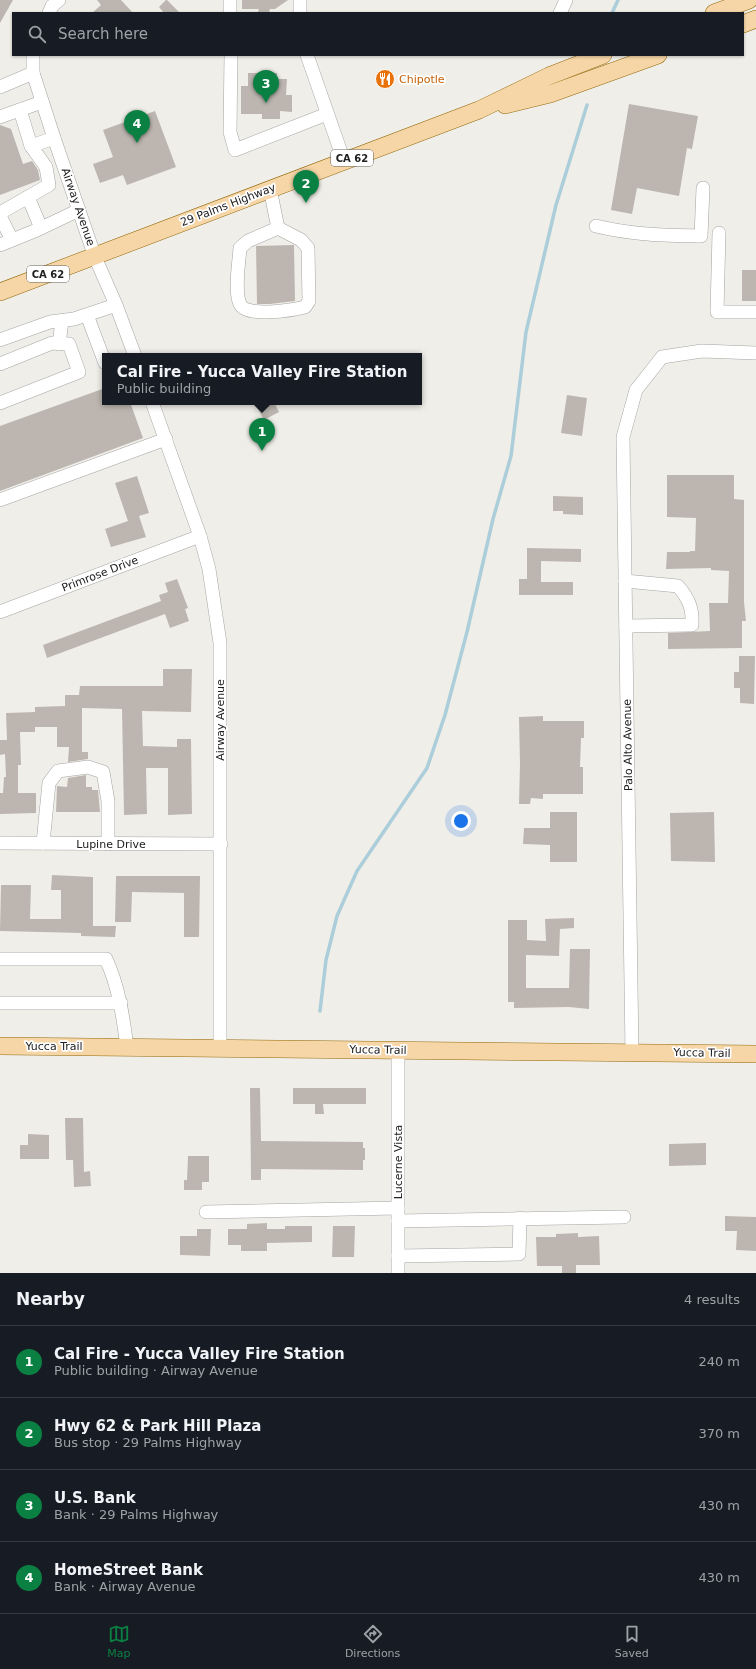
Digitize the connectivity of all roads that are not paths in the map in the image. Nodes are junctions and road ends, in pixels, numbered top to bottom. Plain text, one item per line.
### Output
1 (59, 0) edge
2 (230, 0) edge
3 (300, 0) edge
4 (566, 0) edge
5 (749, 0) edge
6 (49, 12) edge
7 (230, 12) edge
8 (300, 12) edge
9 (560, 12) edge
10 (717, 12) edge
11 (756, 19) edge
12 (744, 24) edge
13 (33, 56) edge
14 (231, 56) edge
15 (307, 56) edge
16 (600, 56) edge
17 (655, 56) edge
18 (33, 73) junction
19 (0, 87) edge
20 (42, 102) junction
21 (20, 110) junction
22 (479, 110) junction
23 (327, 114) junction
24 (0, 117) edge
25 (54, 138) junction
26 (31, 146) junction
27 (344, 161) junction
28 (703, 188) dead end
29 (270, 189) junction
30 (28, 197) junction
31 (79, 210) junction
32 (0, 215) edge
33 (596, 226) dead end
34 (41, 228) junction
35 (278, 228) junction
36 (719, 232) dead end
37 (6, 242) edge
38 (95, 256) junction
39 (0, 292) edge
40 (116, 305) junction
41 (756, 312) edge
42 (87, 315) junction
43 (62, 321) junction
44 (0, 340) edge
45 (59, 344) junction
46 (133, 353) edge
47 (756, 353) edge
48 (102, 355) edge
49 (1, 361) edge
50 (0, 402) edge
51 (153, 405) edge
52 (166, 439) junction
53 (0, 500) edge
54 (200, 536) junction
55 (625, 582) junction
56 (0, 612) edge
57 (626, 626) junction
58 (0, 843) edge
59 (43, 843) junction
60 (108, 844) junction
61 (221, 844) junction
62 (0, 959) edge
63 (0, 1002) edge
64 (121, 1003) junction
65 (0, 1046) edge
66 (127, 1047) junction
67 (220, 1048) junction
68 (398, 1050) junction
69 (632, 1053) junction
70 (756, 1054) edge
71 (206, 1212) dead end
72 (398, 1214) junction
73 (624, 1217) dead end
74 (520, 1218) junction
75 (398, 1256) junction
76 (398, 1273) edge

1 - 6 street
2 - 7 street
3 - 8 street
4 - 9 street
5 - 10 main road
11 - 12 main road
13 - 18 street, Airway Avenue
14 - 23 street
15 - 23 street
16 - 22 main road, 29 Palms Highway / CA 62
17 - 22 main road, 29 Palms Highway / CA 62
18 - 19 street
18 - 20 street, Airway Avenue
20 - 21 street
20 - 25 street, Airway Avenue
21 - 24 street
21 - 26 street
22 - 27 main road, 29 Palms Highway / CA 62
23 - 27 street
25 - 26 street
25 - 31 street, Airway Avenue
26 - 30 street
27 - 29 main road, 29 Palms Highway / CA 62
28 - 33 street
29 - 35 street
29 - 38 main road, 29 Palms Highway / CA 62
30 - 32 street
30 - 34 street
31 - 34 street
31 - 38 street, Airway Avenue
32 - 37 street
34 - 37 street
35 - 35 street
36 - 41 street
38 - 39 main road, 29 Palms Highway / CA 62
38 - 40 street, Airway Avenue
40 - 42 street
40 - 46 street, Airway Avenue
42 - 43 street
42 - 48 street
43 - 44 street
43 - 45 street
45 - 49 street
45 - 50 street
47 - 55 street, Palo Alto Avenue
51 - 52 street, Airway Avenue
52 - 53 street
52 - 54 street, Airway Avenue
54 - 56 street, Primrose Drive
54 - 61 street, Airway Avenue
55 - 57 street, Palo Alto Avenue
55 - 57 street
57 - 69 street, Palo Alto Avenue
58 - 59 street, Lupine Drive
59 - 60 street, Lupine Drive
59 - 60 street
60 - 61 street, Lupine Drive
61 - 67 street, Airway Avenue
62 - 64 street
63 - 64 street
64 - 66 street
65 - 66 main road, Yucca Trail
66 - 67 main road, Yucca Trail
67 - 68 main road, Yucca Trail
68 - 69 main road, Yucca Trail
68 - 72 street, Lucerne Vista
69 - 70 main road, Yucca Trail
71 - 72 street
72 - 74 street
72 - 75 street, Lucerne Vista
73 - 74 street
74 - 75 street
75 - 76 street, Lucerne Vista

